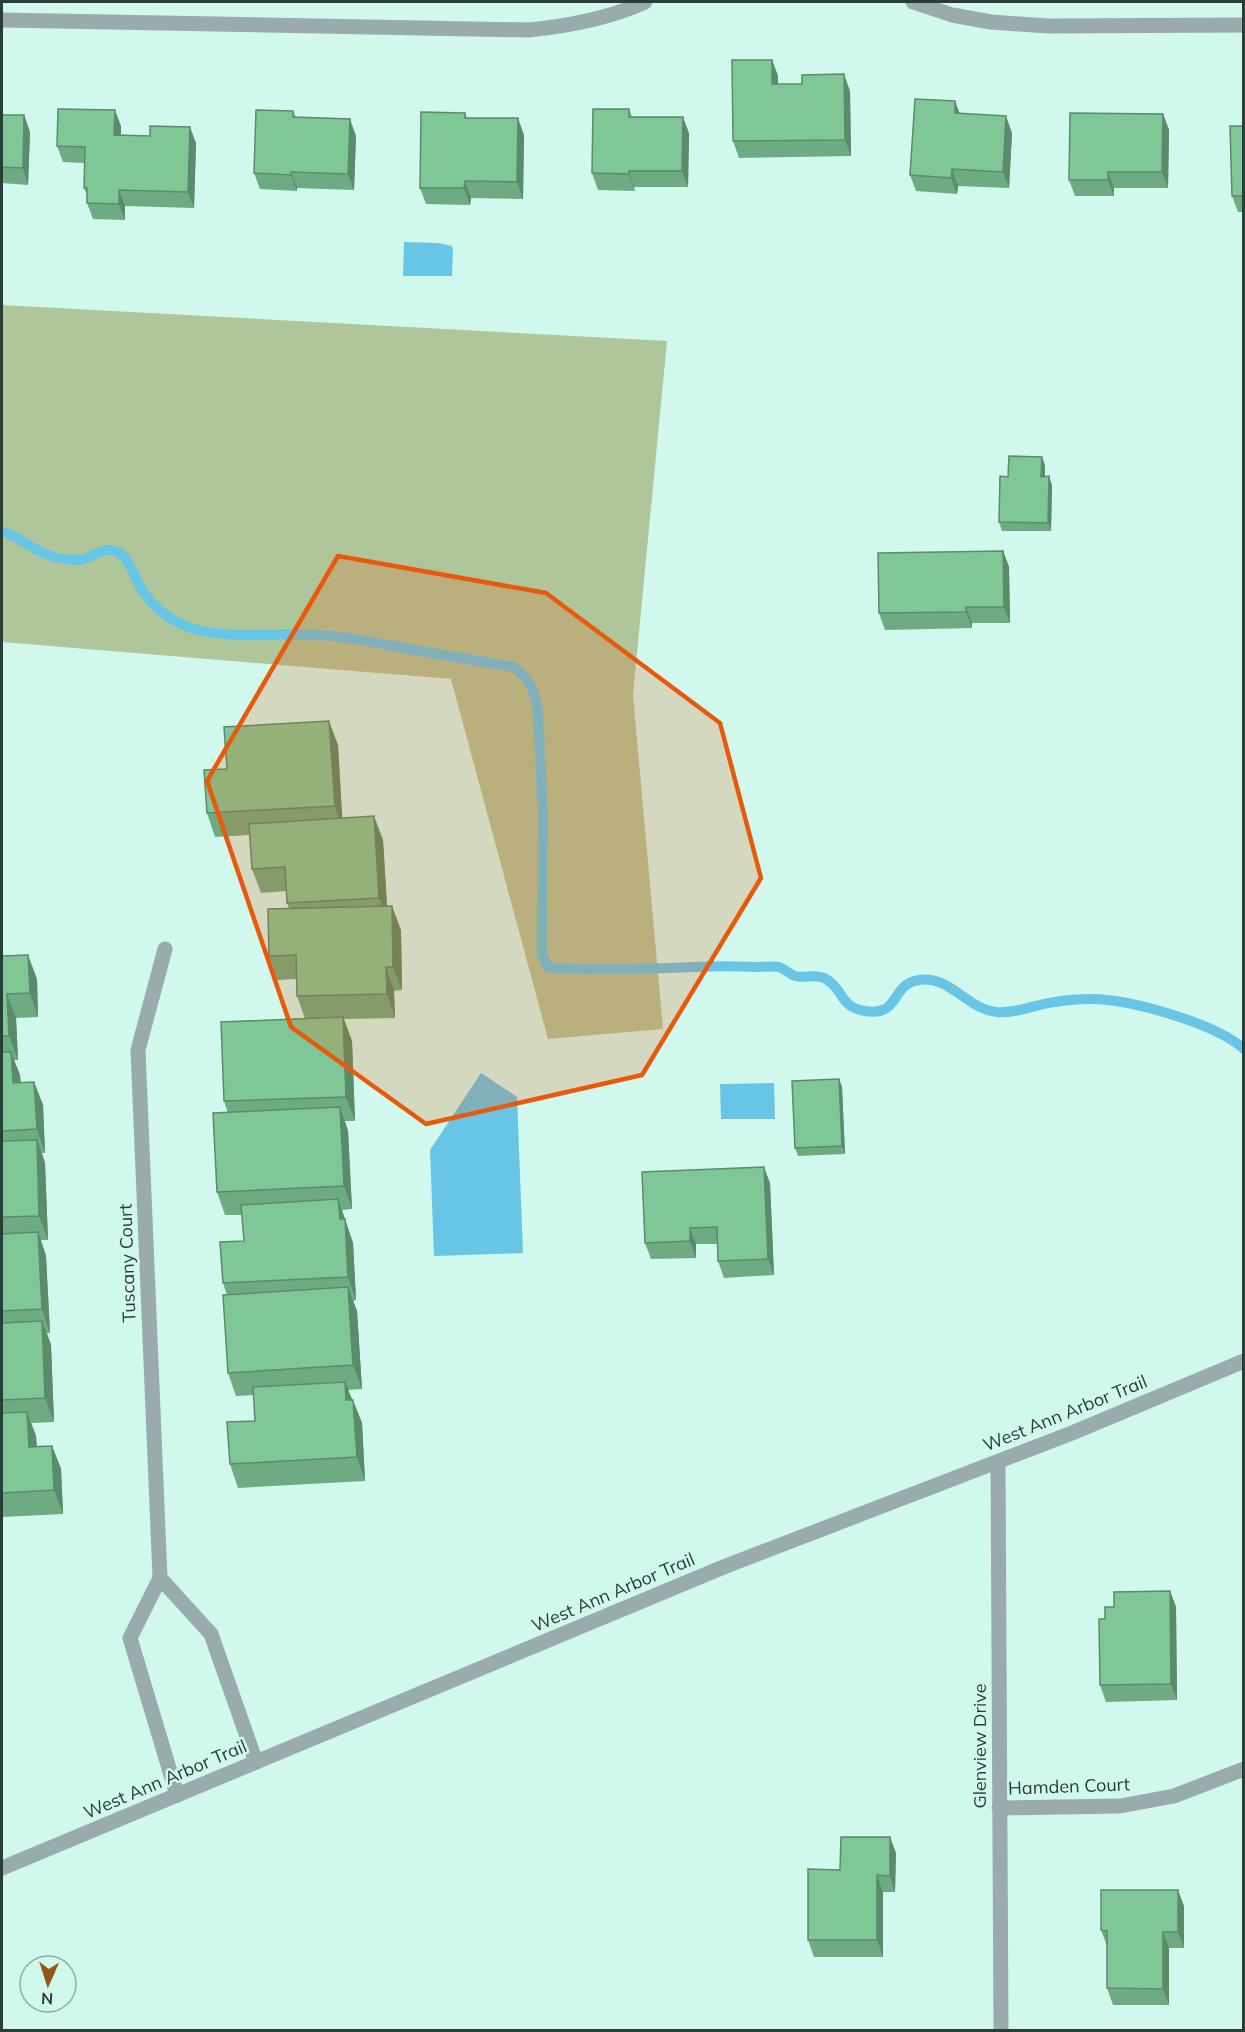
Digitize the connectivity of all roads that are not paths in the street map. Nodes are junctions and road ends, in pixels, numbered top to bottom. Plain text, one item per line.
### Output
1 (645, 2) edge
2 (912, 2) edge
3 (2, 20) edge
4 (1244, 25) edge
5 (165, 949) dead end
6 (1244, 1361) edge
7 (998, 1462) junction
8 (160, 1578) junction
9 (256, 1762) junction
10 (1244, 1769) edge
11 (177, 1795) junction
12 (999, 1808) junction
13 (2, 1868) edge
14 (1001, 2031) edge

1 - 3 street
2 - 4 street
5 - 8 street, Tuscany Court
6 - 7 street, West Ann Arbor Trail
7 - 9 street, West Ann Arbor Trail
7 - 12 street, Glenview Drive
8 - 9 street
8 - 11 street, Tuscany Court
9 - 11 street, West Ann Arbor Trail
10 - 12 street, Hamden Court
11 - 13 street, West Ann Arbor Trail
12 - 14 street, Glenview Drive

